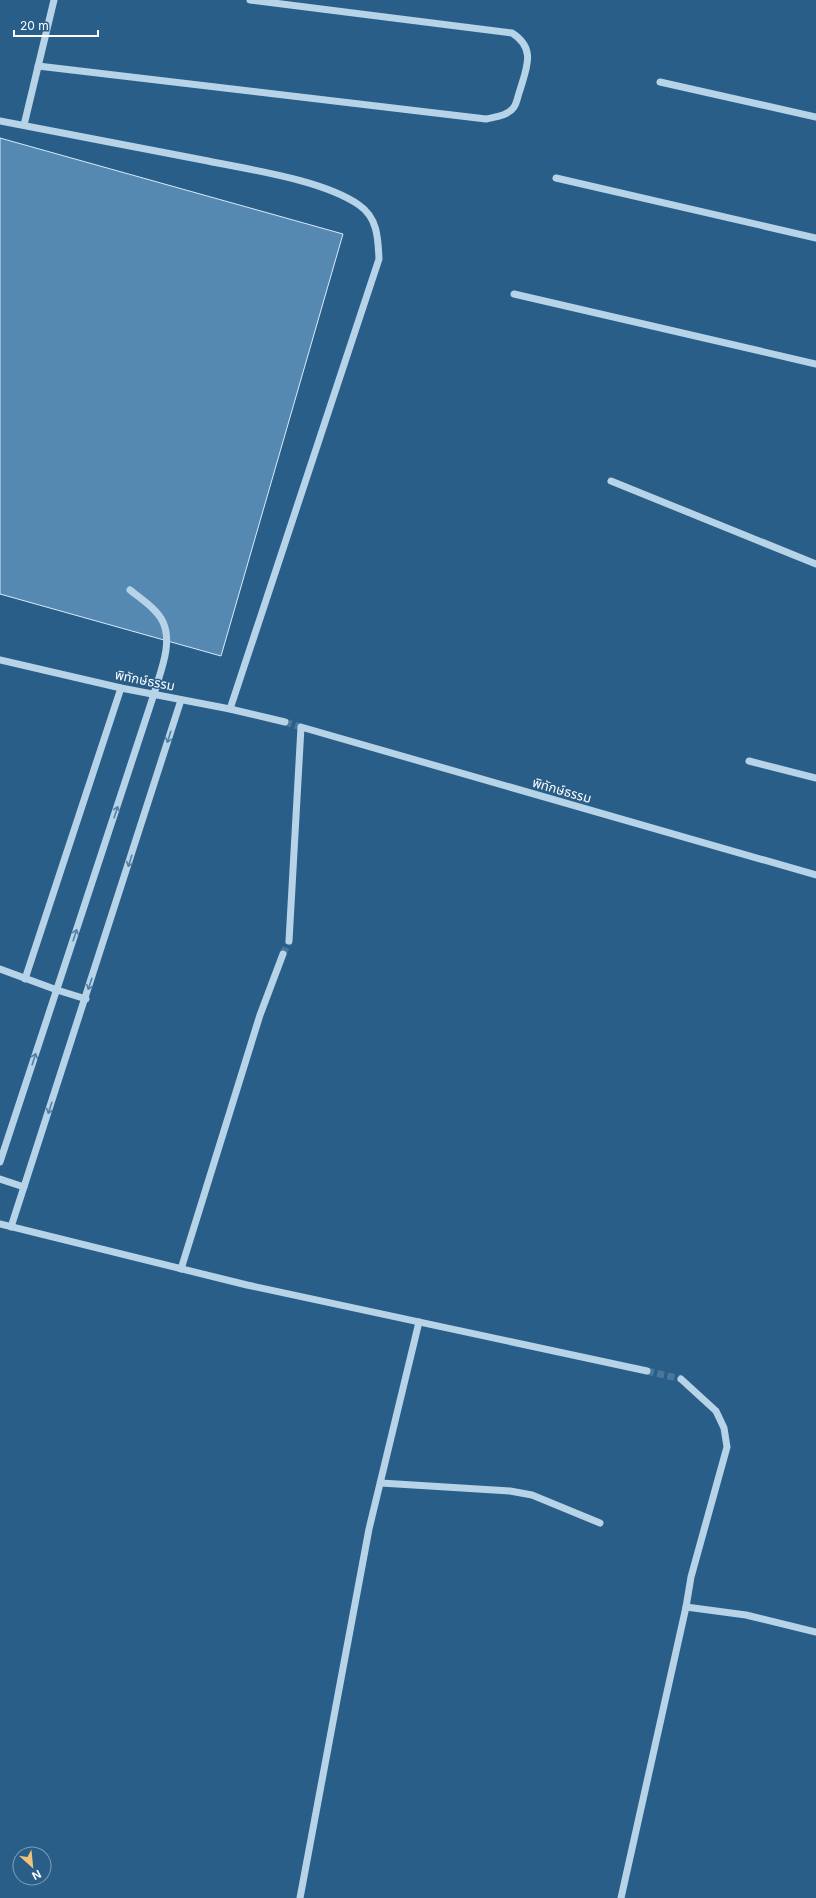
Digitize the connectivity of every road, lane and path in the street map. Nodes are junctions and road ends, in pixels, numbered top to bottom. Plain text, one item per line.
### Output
1 (54, 0) edge
2 (250, 0) edge
3 (38, 66) junction
4 (660, 82) dead end
5 (816, 117) edge
6 (0, 121) edge
7 (24, 125) junction
8 (556, 178) dead end
9 (816, 238) edge
10 (514, 294) dead end
11 (816, 364) edge
12 (611, 481) dead end
13 (816, 564) edge
14 (130, 590) dead end
15 (0, 660) edge
16 (121, 688) junction
17 (154, 694) junction
18 (181, 700) junction
19 (230, 709) junction
20 (285, 722) tunnel mouth
21 (749, 761) dead end
22 (816, 778) edge
23 (816, 875) edge
24 (289, 941) tunnel mouth
25 (283, 954) tunnel mouth
26 (0, 969) edge
27 (25, 978) junction
28 (57, 990) junction
29 (86, 998) junction
30 (0, 1162) edge
31 (0, 1179) edge
32 (24, 1187) junction
33 (0, 1224) edge
34 (11, 1227) junction
35 (181, 1269) junction
36 (419, 1322) junction
37 (647, 1371) tunnel mouth
38 (681, 1379) tunnel mouth
39 (381, 1483) junction
40 (600, 1523) dead end
41 (686, 1607) junction
42 (816, 1632) edge
43 (300, 1898) edge
44 (621, 1898) edge

1 - 3 street
2 - 3 street
3 - 7 street
4 - 5 street
6 - 7 street
7 - 19 street
8 - 9 street
10 - 11 street
12 - 13 street
14 - 17 street
15 - 16 street, พิทักษ์ธรรม
16 - 17 street, พิทักษ์ธรรม
16 - 27 street
17 - 18 street, พิทักษ์ธรรม
28 -> 17 street
18 - 19 street, พิทักษ์ธรรม
18 -> 29 street
19 - 20 street, พิทักษ์ธรรม
21 - 22 street
23 - 24 street, พิทักษ์ธรรม
25 - 35 street
26 - 27 street
27 - 28 street
28 - 29 street
30 -> 28 street
29 -> 32 street
31 - 32 street
32 - 34 street
33 - 34 street
34 - 35 street
35 - 36 street
36 - 37 street
36 - 39 street
38 - 41 street
39 - 40 street
39 - 43 street
41 - 42 street
41 - 44 street

